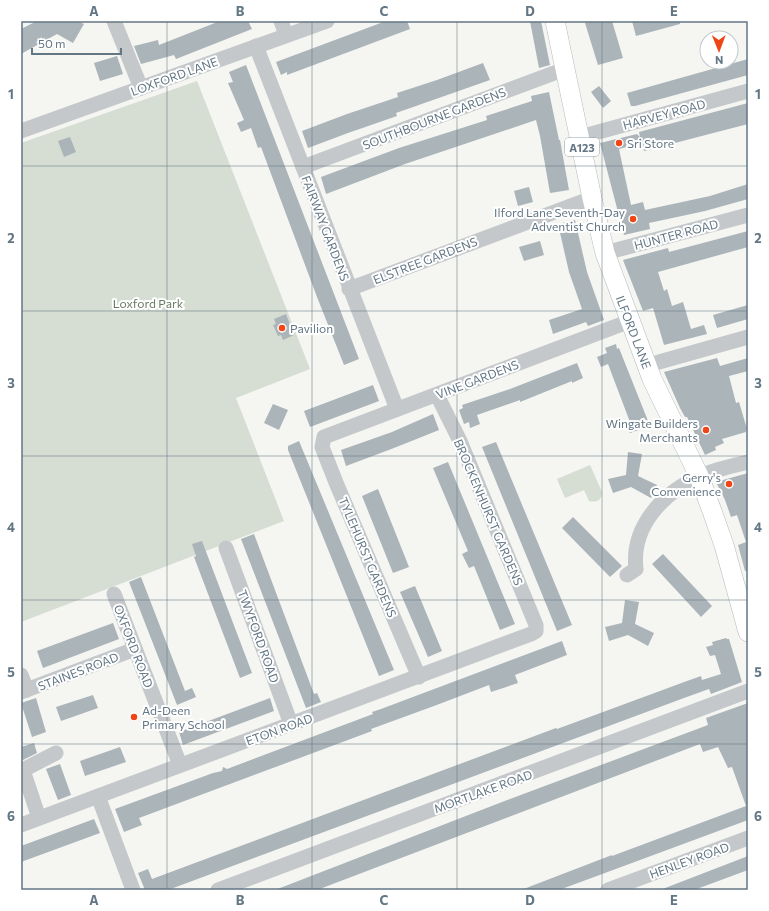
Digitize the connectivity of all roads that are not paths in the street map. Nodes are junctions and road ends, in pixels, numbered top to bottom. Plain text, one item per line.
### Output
1 (114, 21) edge
2 (281, 21) edge
3 (327, 21) edge
4 (555, 21) edge
5 (286, 36) junction
6 (256, 46) junction
7 (565, 69) junction
8 (141, 88) junction
9 (748, 90) edge
10 (21, 131) edge
11 (580, 137) junction
12 (303, 167) junction
13 (592, 198) junction
14 (748, 215) edge
15 (605, 252) junction
16 (349, 289) junction
17 (630, 321) junction
18 (748, 337) edge
19 (647, 366) junction
20 (437, 395) junction
21 (396, 409) junction
22 (324, 437) joint
23 (748, 462) edge
24 (699, 476) junction
25 (226, 548) dead end
26 (627, 575) dead end
27 (114, 594) dead end
28 (745, 613) edge
29 (536, 631) joint
30 (748, 632) edge
31 (135, 649) junction
32 (21, 675) edge
33 (419, 677) junction
34 (24, 691) edge
35 (748, 691) edge
36 (291, 724) junction
37 (56, 753) dead end
38 (180, 765) junction
39 (98, 796) junction
40 (38, 818) junction
41 (21, 825) edge
42 (748, 838) edge
43 (133, 890) edge
44 (218, 890) edge
45 (608, 890) edge

1 - 8 street
2 - 5 street
3 - 5 street, LOXFORD LANE
4 - 7 main road, ILFORD LANE / A123
5 - 6 street, LOXFORD LANE
6 - 8 street, LOXFORD LANE
6 - 12 street, FAIRWAY GARDENS
7 - 11 main road, ILFORD LANE / A123
7 - 12 street, SOUTHBOURNE GARDENS
8 - 10 street, LOXFORD LANE
9 - 11 street, HARVEY ROAD
11 - 13 main road, ILFORD LANE / A123
12 - 16 street, FAIRWAY GARDENS
13 - 15 main road, ILFORD LANE / A123
13 - 16 street, ELSTREE GARDENS
14 - 15 street, HUNTER ROAD
15 - 17 main road, ILFORD LANE / A123
16 - 21 street, FAIRWAY GARDENS
17 - 19 main road, ILFORD LANE / A123
17 - 20 street, VINE GARDENS
18 - 19 street
19 - 24 main road, ILFORD LANE / A123
20 - 21 street, VINE GARDENS
20 - 29 street, BROCKENHURST GARDENS
21 - 22 street, VINE GARDENS
22 - 33 street, TYLEHURST GARDENS
23 - 24 street
24 - 26 street
24 - 28 main road, ILFORD LANE / A123
25 - 36 street, TWYFORD ROAD
27 - 31 street, OXFORD ROAD
28 - 30 main road, ILFORD LANE / A123
29 - 33 street, ETON ROAD
31 - 34 street, STAINES ROAD
31 - 38 street, OXFORD ROAD
32 - 34 street
33 - 36 street, ETON ROAD
35 - 44 street, MORTLAKE ROAD
36 - 38 street, ETON ROAD
37 - 40 street
38 - 39 street, ETON ROAD
39 - 40 street, ETON ROAD
39 - 43 street
40 - 41 street, ETON ROAD
42 - 45 street, HENLEY ROAD

